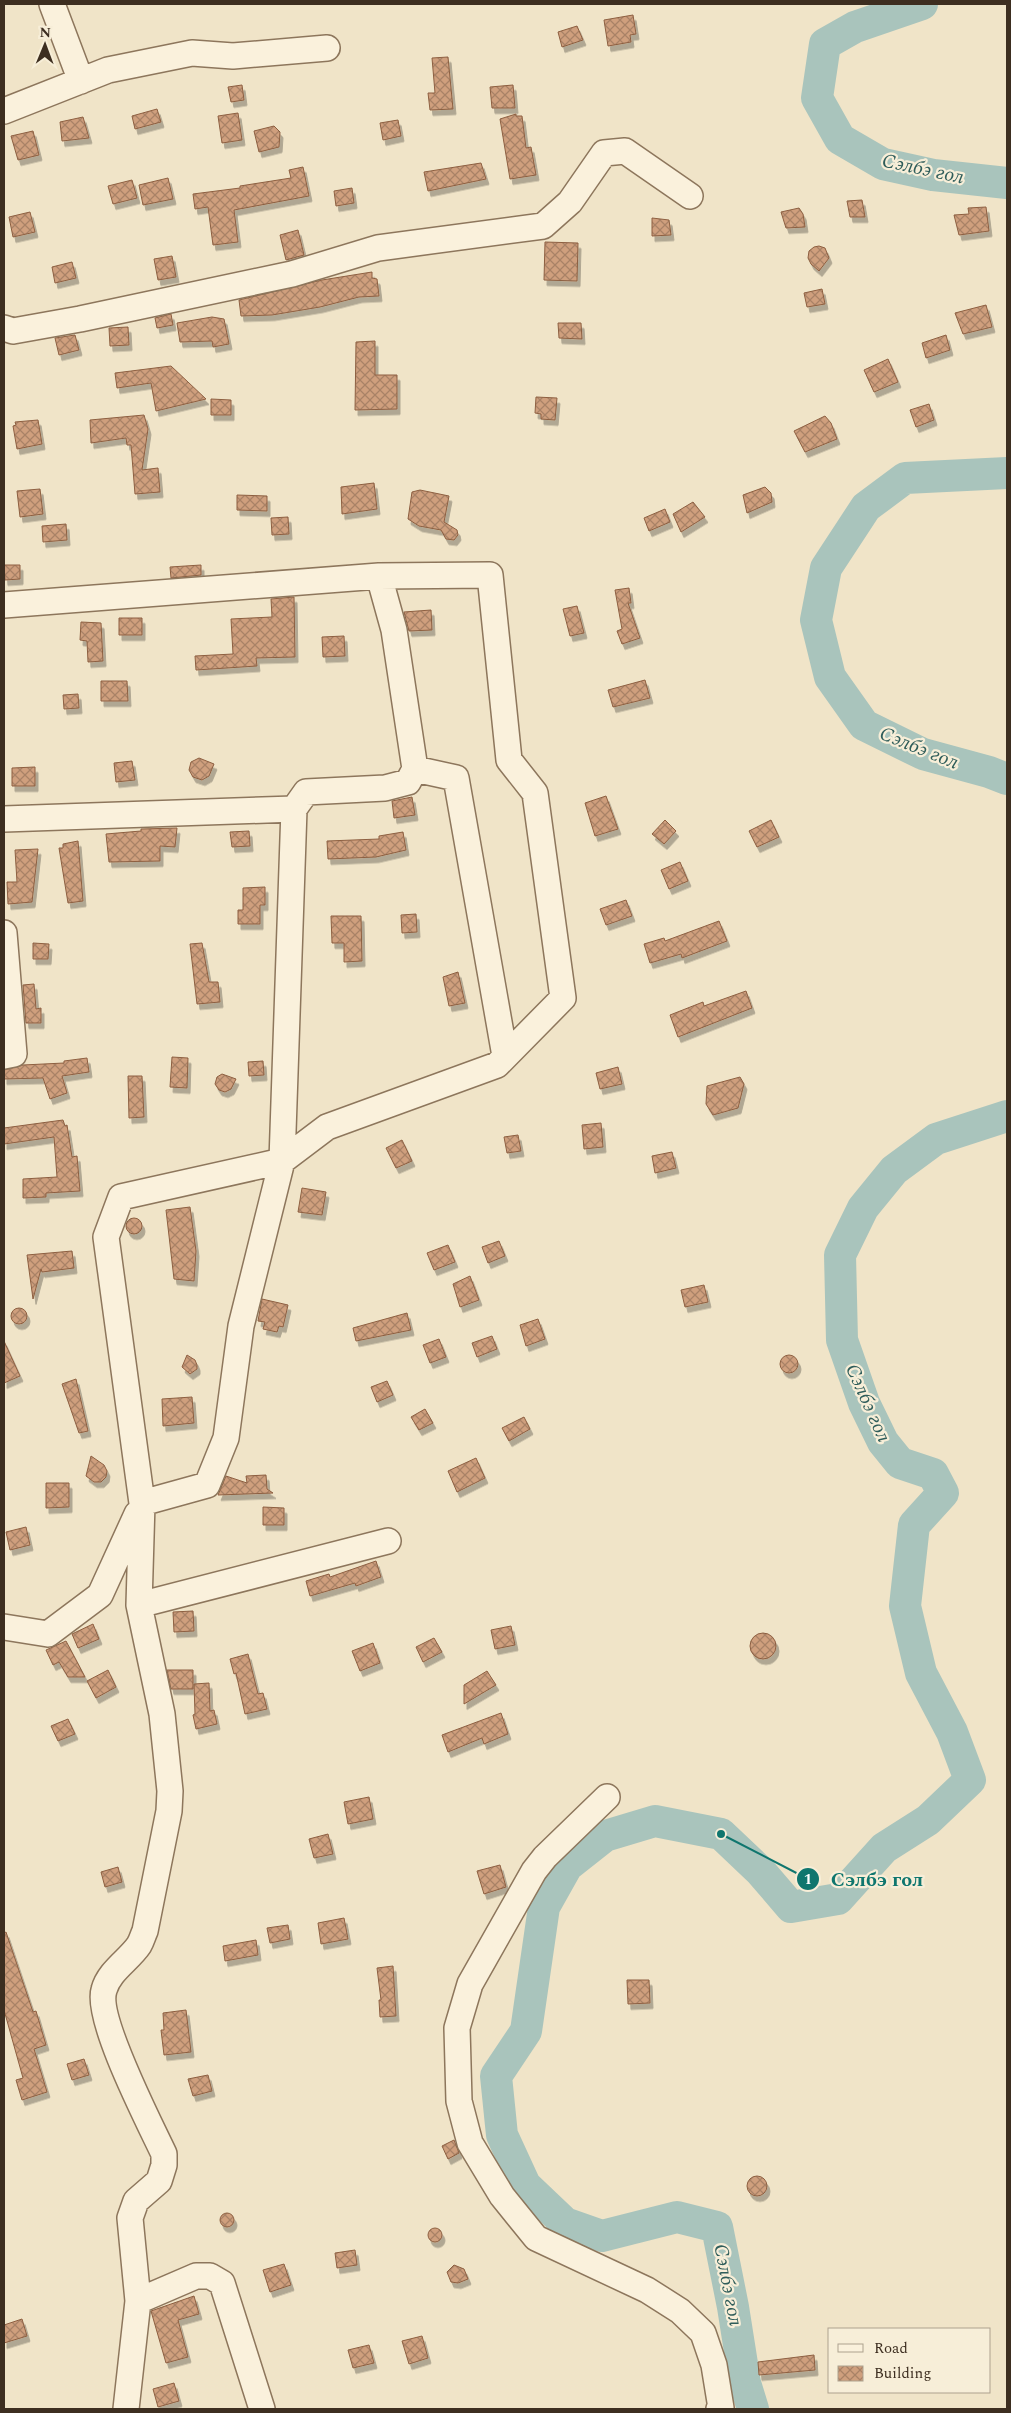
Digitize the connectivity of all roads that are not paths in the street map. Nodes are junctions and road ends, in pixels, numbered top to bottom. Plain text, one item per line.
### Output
1 (52, 4) edge
2 (327, 48) dead end
3 (81, 81) junction
4 (4, 111) edge
5 (690, 196) dead end
6 (4, 328) edge
7 (379, 576) junction
8 (4, 605) edge
9 (415, 769) junction
10 (294, 809) junction
11 (4, 819) edge
12 (4, 933) edge
13 (4, 1056) edge
14 (505, 1056) junction
15 (282, 1161) junction
16 (142, 1503) junction
17 (388, 1541) dead end
18 (139, 1605) junction
19 (4, 1627) edge
20 (606, 1797) dead end
21 (138, 2301) junction
22 (126, 2409) edge
23 (262, 2409) edge
24 (719, 2409) edge

1 - 3 street
2 - 3 street
3 - 4 street
5 - 6 street
7 - 8 street
7 - 9 street
7 - 14 street
9 - 10 street
9 - 14 street
10 - 11 street
10 - 15 street
12 - 13 street
14 - 15 street
15 - 16 street
15 - 16 street
16 - 18 street
16 - 19 street
17 - 18 street
18 - 21 street
20 - 24 street
21 - 22 street
21 - 23 street

